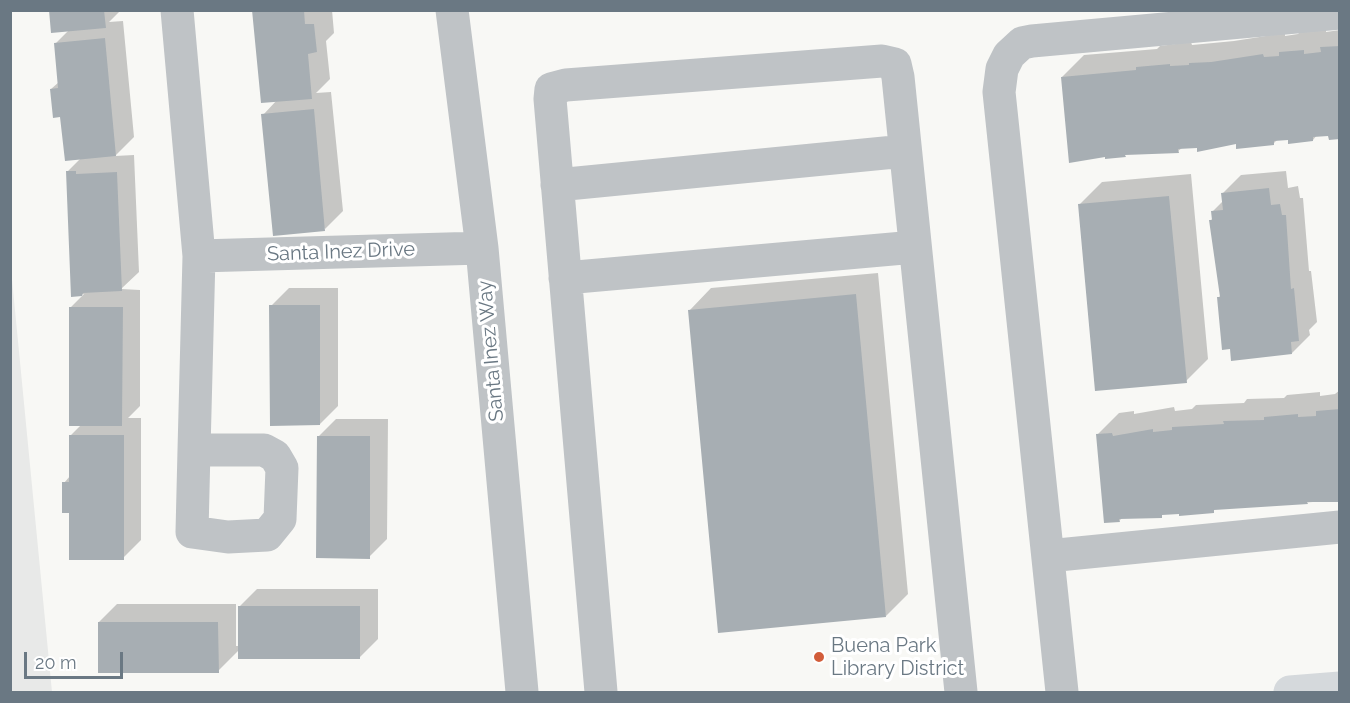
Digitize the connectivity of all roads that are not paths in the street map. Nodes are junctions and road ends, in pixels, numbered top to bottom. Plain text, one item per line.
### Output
1 (177, 10) edge
2 (452, 10) edge
3 (1340, 13) edge
4 (905, 152) junction
5 (557, 185) junction
6 (915, 247) junction
7 (482, 248) junction
8 (199, 256) junction
9 (565, 278) junction
10 (194, 450) junction
11 (1340, 527) edge
12 (1048, 556) junction
13 (1340, 688) edge
14 (522, 693) edge
15 (601, 693) edge
16 (961, 693) edge
17 (1062, 693) edge
18 (1290, 693) edge

1 - 8 street
2 - 7 street, Santa Inez Way
3 - 12 street
4 - 5 street
4 - 5 street
4 - 6 street
5 - 9 street
6 - 9 street
6 - 16 street
7 - 8 street, Santa Inez Drive
7 - 14 street, Santa Inez Way
8 - 10 street
9 - 15 street
10 - 10 street
11 - 12 street
12 - 17 street
13 - 18 main road

